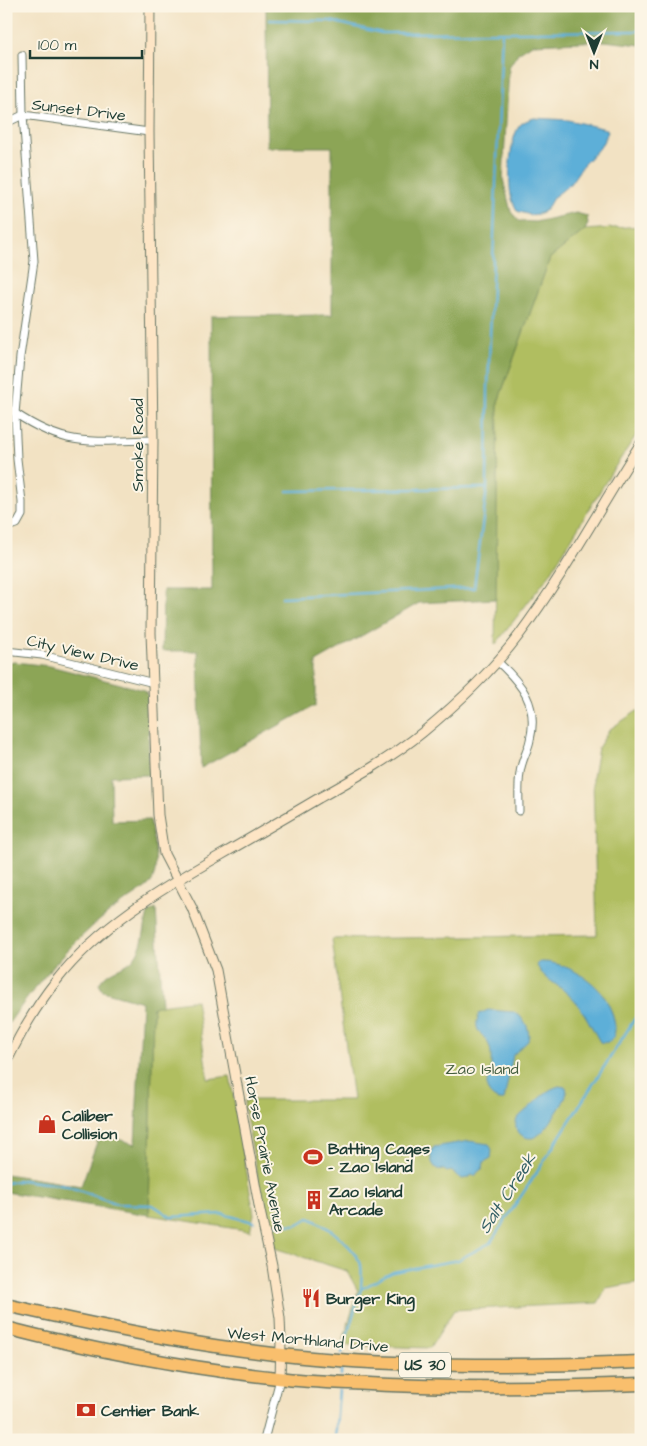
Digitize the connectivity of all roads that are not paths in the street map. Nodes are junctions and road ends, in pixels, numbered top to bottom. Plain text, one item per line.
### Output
1 (150, 6) edge
2 (22, 56) dead end
3 (24, 115) junction
4 (6, 123) edge
5 (149, 132) junction
6 (6, 407) edge
7 (15, 414) junction
8 (153, 440) junction
9 (641, 443) edge
10 (6, 527) edge
11 (6, 651) edge
12 (496, 660) junction
13 (154, 682) junction
14 (519, 812) dead end
15 (176, 880) junction
16 (6, 1063) edge
17 (6, 1304) edge
18 (6, 1328) edge
19 (282, 1355) junction
20 (641, 1362) edge
21 (280, 1379) junction
22 (641, 1384) edge
23 (264, 1440) edge

1 - 5 street, Smoke Road
2 - 3 street
3 - 4 street, Sunset Drive
3 - 5 street, Sunset Drive
3 - 7 street
5 - 8 street, Smoke Road
6 - 7 street
7 - 8 street
7 - 10 street
8 - 13 street, Smoke Road
9 - 12 street
11 - 13 street, City View Drive
12 - 14 street
12 - 15 street
13 - 15 street, Smoke Road
15 - 16 street
15 - 19 street, Horse Prairie Avenue
17 - 19 highway, West Morthland Drive / US 30
18 - 21 highway, US 30
19 - 20 highway, West Morthland Drive / US 30
19 - 21 street, Horse Prairie Avenue
21 - 22 highway, US 30
21 - 23 street, Horse Prairie Avenue

